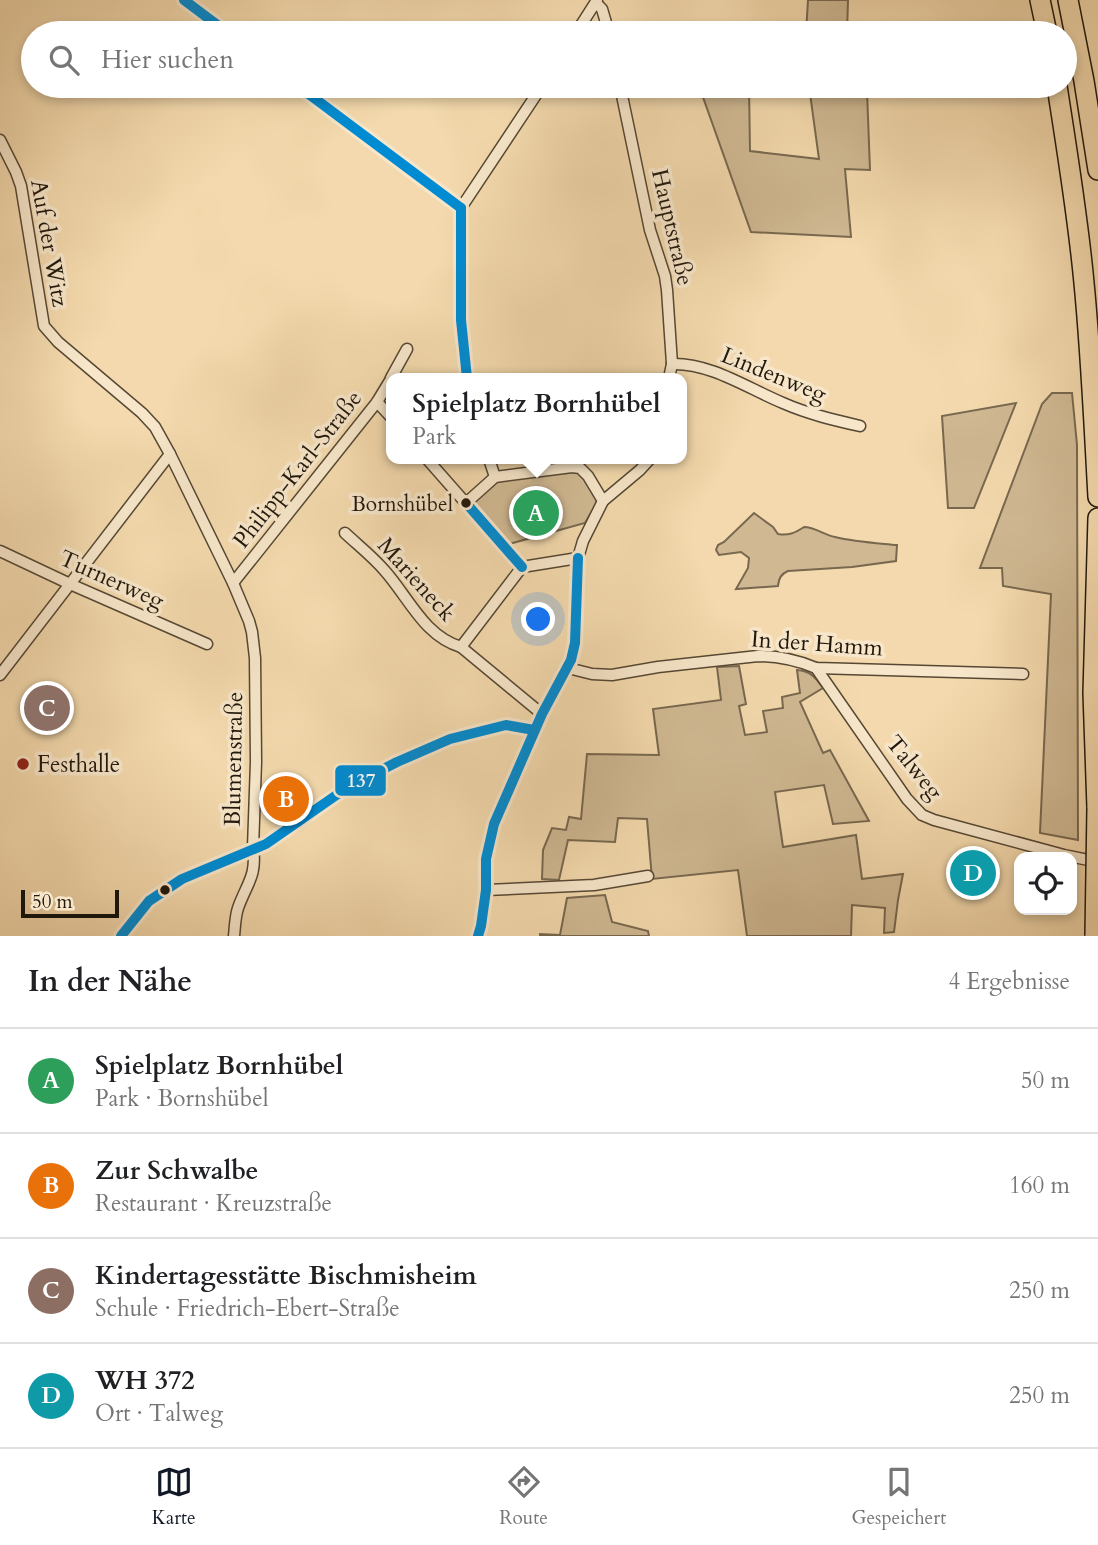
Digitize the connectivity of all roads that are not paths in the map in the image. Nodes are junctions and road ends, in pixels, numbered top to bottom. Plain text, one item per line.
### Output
1 (184, 0) edge
2 (1040, 0) edge
3 (1068, 0) edge
4 (596, 1) edge
5 (212, 21) edge
6 (584, 21) edge
7 (606, 21) edge
8 (1044, 21) edge
9 (1072, 21) edge
10 (1077, 46) edge
11 (314, 98) edge
12 (534, 98) edge
13 (622, 98) edge
14 (1059, 98) edge
15 (0, 140) edge
16 (1098, 170) edge
17 (461, 208) junction
18 (407, 349) dead end
19 (672, 364) junction
20 (394, 373) edge
21 (466, 373) edge
22 (670, 373) edge
23 (386, 387) edge
24 (377, 402) junction
25 (386, 412) edge
26 (860, 426) dead end
27 (170, 454) junction
28 (431, 464) edge
29 (491, 464) edge
30 (645, 464) edge
31 (495, 477) junction
32 (1098, 497) edge
33 (603, 501) junction
34 (466, 503) junction
35 (1098, 518) edge
36 (345, 533) dead end
37 (0, 551) edge
38 (578, 558) junction
39 (522, 567) junction
40 (233, 583) junction
41 (70, 584) junction
42 (206, 644) dead end
43 (461, 647) junction
44 (568, 668) junction
45 (816, 668) junction
46 (1023, 674) dead end
47 (0, 675) edge
48 (542, 714) junction
49 (534, 730) junction
50 (1097, 808) edge
51 (253, 848) junction
52 (1098, 862) edge
53 (648, 876) dead end
54 (486, 890) junction
55 (121, 936) edge
56 (234, 936) edge
57 (478, 936) edge
58 (1095, 936) edge

1 - 5 street
2 - 8 highway
3 - 9 highway
4 - 6 street
4 - 7 street
10 - 16 highway
11 - 17 street
12 - 17 street
13 - 19 street, Hauptstraße
14 - 32 highway
15 - 27 street, Auf der Witz
17 - 21 street
18 - 20 street, Philipp-Karl-Straße
19 - 22 street, Hauptstraße
19 - 26 street, Lindenweg
23 - 24 street, Philipp-Karl-Straße
24 - 25 street
24 - 40 street, Philipp-Karl-Straße
27 - 40 street, Auf der Witz
27 - 41 street
28 - 34 street
29 - 31 street
30 - 33 street
31 - 33 street
31 - 34 street
33 - 38 street
34 - 39 street
35 - 50 highway
36 - 43 street, Marieneck
37 - 41 street, Turnerweg
38 - 39 street
38 - 44 street
39 - 43 street, Marieneck
40 - 51 street, Blumenstraße
41 - 42 street, Turnerweg
41 - 47 street
43 - 48 street, Marieneck
44 - 45 street, In der Hamm
44 - 48 street
45 - 46 street, In der Hamm
45 - 52 street, Talweg
48 - 49 street
49 - 51 street
49 - 54 street
50 - 58 highway, bridge
51 - 55 street
51 - 56 street, Blumenstraße
53 - 54 street
54 - 57 street

